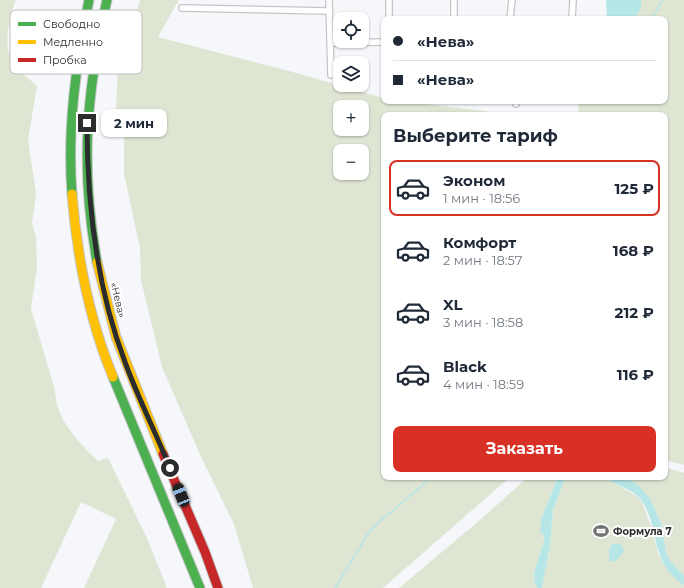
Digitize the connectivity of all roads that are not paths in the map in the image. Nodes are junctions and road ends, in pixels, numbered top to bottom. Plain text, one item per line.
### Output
1 (89, 0) edge
2 (107, 0) edge
3 (329, 0) edge
4 (389, 0) edge
5 (454, 0) edge
6 (512, 0) edge
7 (573, 0) edge
8 (182, 8) dead end
9 (87, 10) edge
10 (105, 10) edge
11 (328, 11) junction
12 (388, 16) edge
13 (454, 16) edge
14 (510, 16) edge
15 (572, 16) edge
16 (330, 41) junction
17 (381, 42) edge
18 (75, 74) edge
19 (92, 74) edge
20 (331, 75) dead end
21 (200, 588) edge
22 (218, 588) edge

1 - 9 highway
2 - 10 highway, «Нева»
3 - 11 street
4 - 12 street
5 - 13 street
6 - 14 street
7 - 15 street
8 - 11 street
11 - 16 street
16 - 17 street
16 - 20 street
18 - 21 highway
19 - 22 highway, «Нева»

